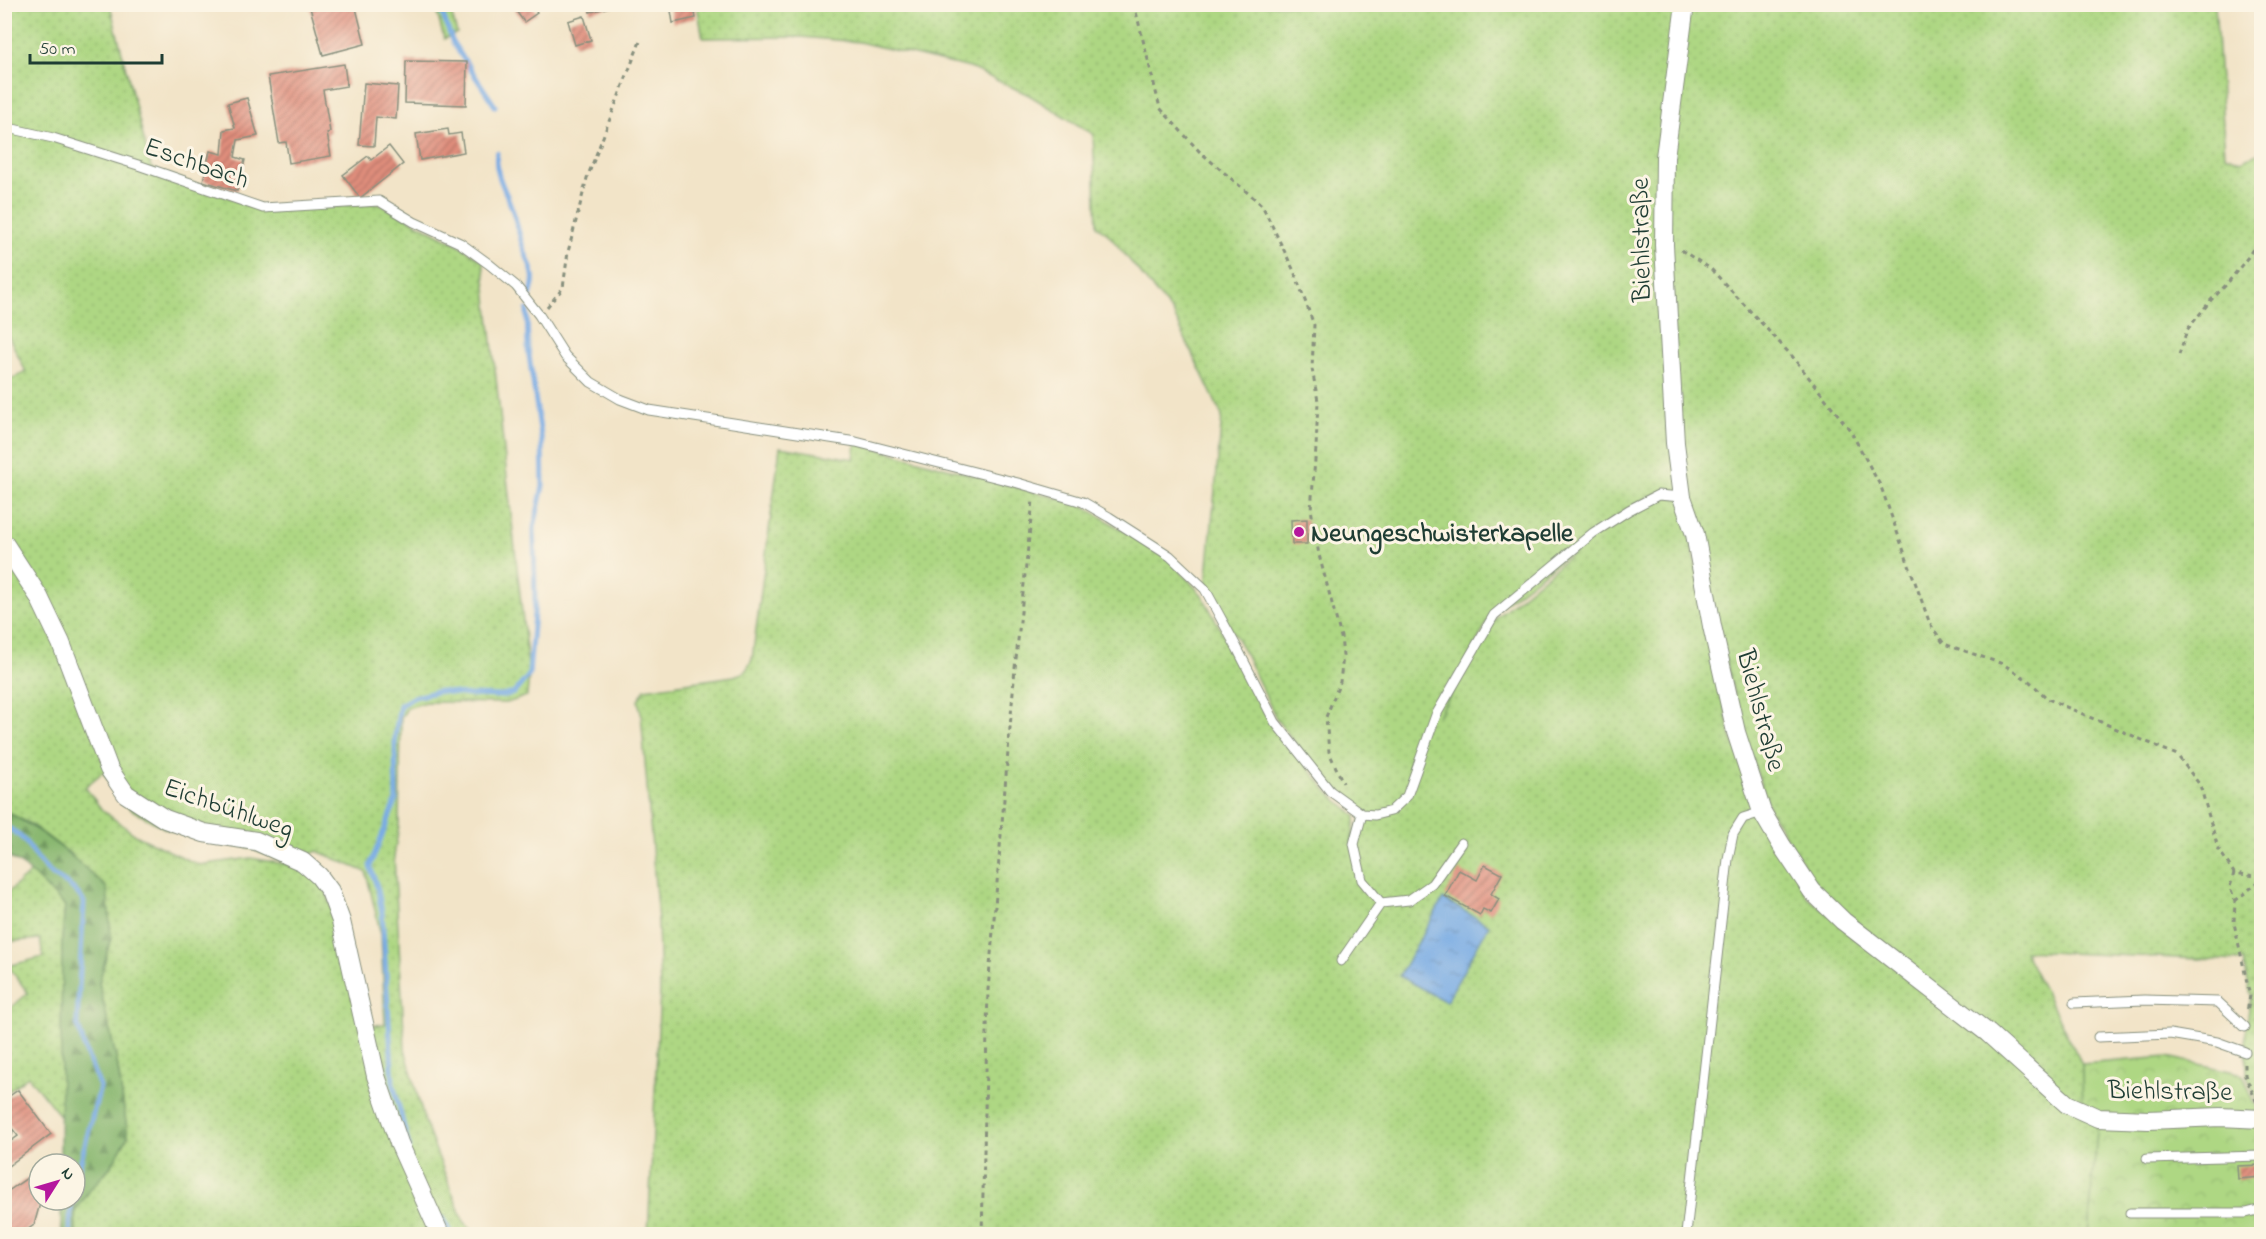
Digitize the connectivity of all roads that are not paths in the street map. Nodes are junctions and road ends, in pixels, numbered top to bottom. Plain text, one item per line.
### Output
1 (1685, 4) edge
2 (4, 127) edge
3 (1682, 497) junction
4 (4, 543) edge
5 (1762, 812) junction
6 (1362, 814) junction
7 (1461, 843) dead end
8 (1381, 903) junction
9 (1341, 961) dead end
10 (2074, 1003) dead end
11 (2245, 1027) road end
12 (2098, 1037) dead end
13 (2245, 1052) road end
14 (2262, 1119) edge
15 (4, 1129) edge
16 (4, 1136) edge
17 (2262, 1156) edge
18 (2147, 1159) dead end
19 (2262, 1209) edge
20 (2130, 1213) dead end
21 (440, 1234) edge
22 (1686, 1234) edge

1 - 3 street, Biehlstraße
2 - 6 lane, Eschbach
3 - 5 street, Biehlstraße
3 - 6 lane
4 - 21 street, Eichbühlweg
5 - 14 street, Biehlstraße
5 - 22 lane
6 - 8 lane
7 - 8 lane
8 - 9 lane
10 - 11 lane
12 - 13 lane
15 - 16 lane
17 - 18 lane
19 - 20 lane

